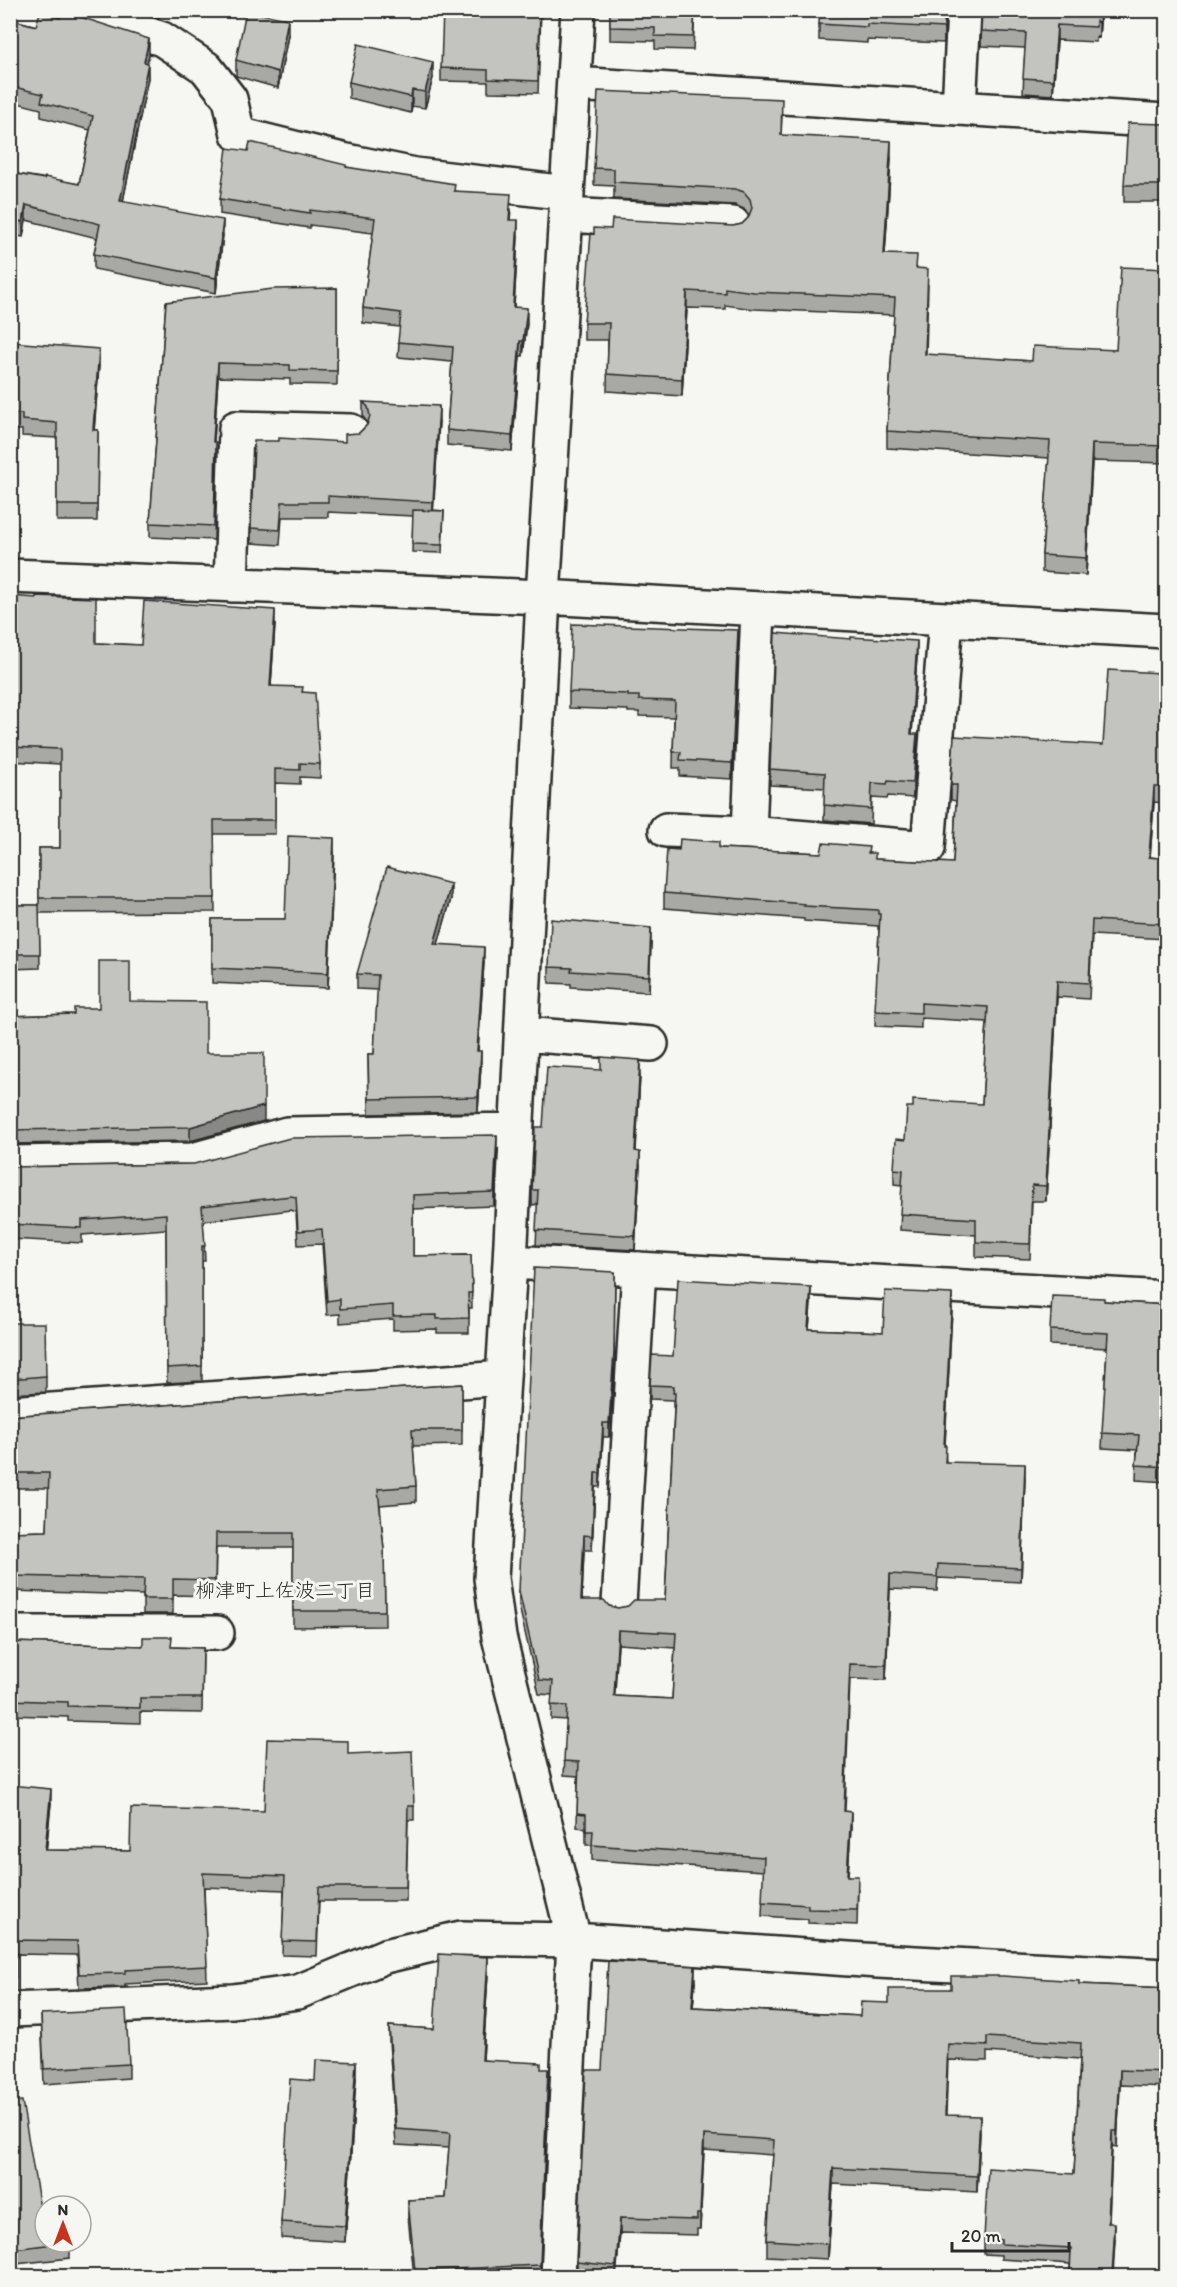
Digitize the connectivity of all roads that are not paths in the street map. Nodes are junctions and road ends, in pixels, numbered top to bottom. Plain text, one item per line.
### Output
1 (74, 10) edge
2 (578, 10) edge
3 (964, 10) edge
4 (574, 84) junction
5 (958, 108) junction
6 (1167, 121) edge
7 (567, 204) junction
8 (733, 224) edge
9 (351, 432) edge
10 (10, 576) edge
11 (231, 585) junction
12 (543, 597) junction
13 (758, 609) junction
14 (946, 619) junction
15 (1167, 631) edge
16 (666, 830) dead end
17 (749, 833) junction
18 (522, 1034) junction
19 (651, 1044) dead end
20 (516, 1130) junction
21 (10, 1163) edge
22 (510, 1262) junction
23 (639, 1269) junction
24 (1167, 1298) edge
25 (503, 1378) junction
26 (10, 1413) edge
27 (619, 1604) dead end
28 (10, 1633) edge
29 (217, 1633) dead end
30 (574, 1940) junction
31 (1167, 1976) edge
32 (10, 2010) edge
33 (558, 2277) edge

1 - 7 street
2 - 4 street
3 - 5 street
4 - 5 street
4 - 7 street
5 - 6 street
7 - 8 street
7 - 12 street
9 - 11 street
10 - 11 street
11 - 12 street
12 - 13 street
12 - 18 street
13 - 14 street
13 - 17 street
14 - 15 street
14 - 17 street
16 - 17 street
18 - 19 street
18 - 20 street
20 - 21 street
20 - 22 street
22 - 23 street
22 - 25 street
23 - 24 street
23 - 27 street
25 - 26 street
25 - 30 street
28 - 29 street
30 - 31 street
30 - 32 street
30 - 33 street

